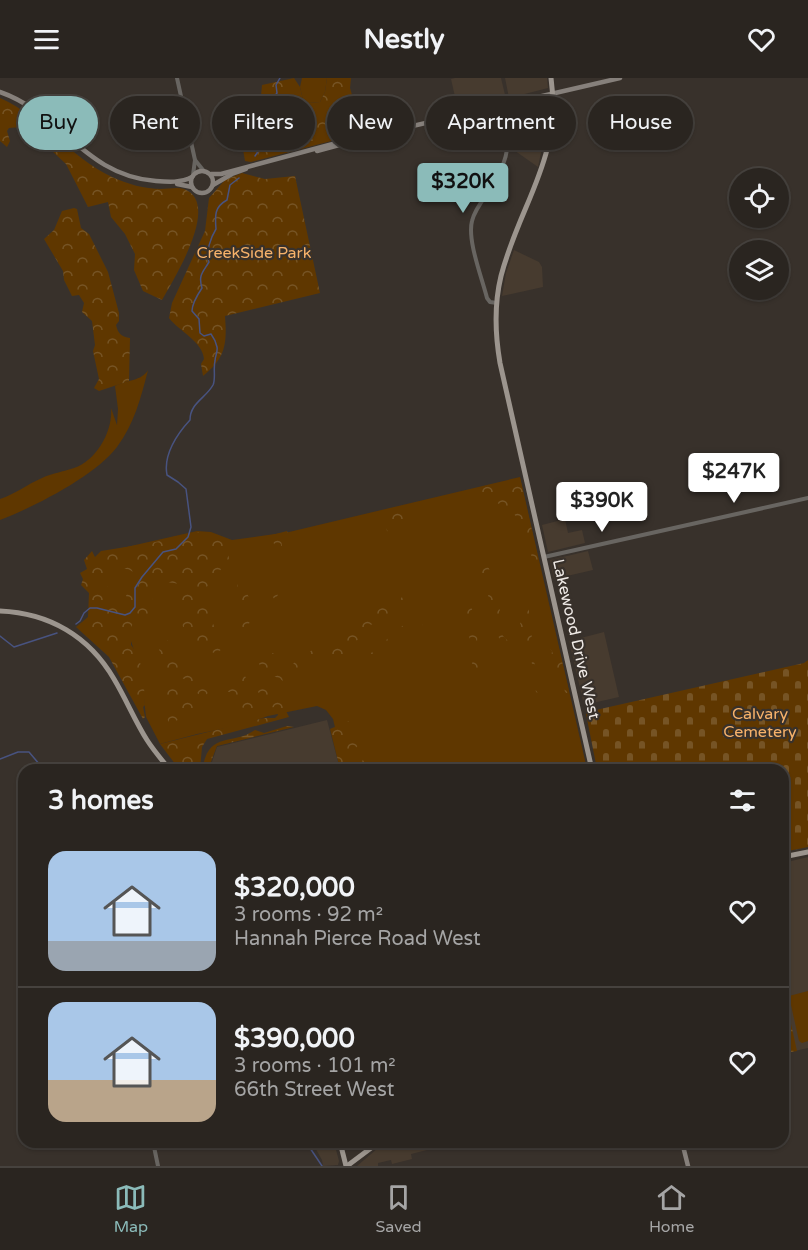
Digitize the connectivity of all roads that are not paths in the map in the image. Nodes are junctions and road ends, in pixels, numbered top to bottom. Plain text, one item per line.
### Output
1 (177, 78) edge
2 (551, 78) edge
3 (620, 78) edge
4 (0, 94) edge
5 (553, 94) junction
6 (544, 96) edge
7 (426, 123) edge
8 (506, 150) edge
9 (291, 156) junction
10 (195, 160) junction
11 (203, 170) junction
12 (211, 174) junction
13 (192, 176) junction
14 (213, 185) junction
15 (192, 187) junction
16 (497, 303) junction
17 (808, 498) edge
18 (544, 557) junction
19 (0, 611) edge
20 (165, 764) edge
21 (591, 764) edge
22 (808, 852) edge
23 (789, 856) edge
24 (154, 1148) edge
25 (342, 1148) edge
26 (370, 1148) edge
27 (684, 1148) edge
28 (158, 1166) edge
29 (347, 1166) edge
30 (688, 1166) edge

1 - 10 street
2 - 5 main road, Lakewood Drive West
3 - 5 main road
4 - 13 main road
4 - 15 main road
5 - 6 main road
5 - 16 main road, Lakewood Drive West
7 - 9 main road
8 - 16 street
9 - 12 main road
9 - 14 main road
10 - 11 street
10 - 13 street
11 - 12 main road
11 - 13 main road
12 - 14 main road
13 - 15 main road
14 - 15 main road
16 - 18 main road, Lakewood Drive West
17 - 18 street
18 - 21 main road, Lakewood Drive West
19 - 20 main road
22 - 23 main road
24 - 28 street
25 - 29 main road
26 - 29 main road
27 - 30 main road

